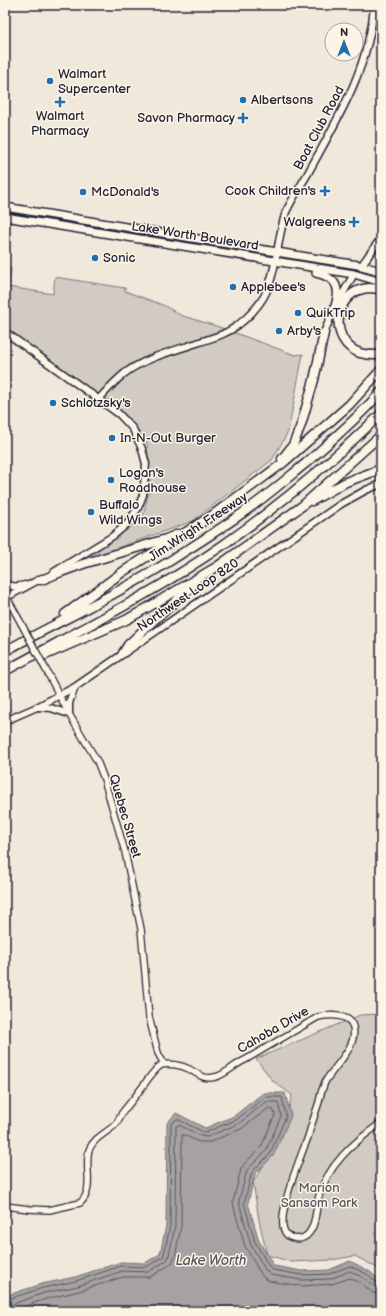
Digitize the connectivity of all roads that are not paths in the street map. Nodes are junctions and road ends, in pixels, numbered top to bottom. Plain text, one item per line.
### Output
1 (374, 5) edge
2 (5, 206) edge
3 (62, 216) junction
4 (5, 217) edge
5 (74, 218) junction
6 (50, 224) junction
7 (60, 226) junction
8 (381, 238) edge
9 (277, 252) junction
10 (275, 262) junction
11 (361, 266) junction
12 (308, 267) junction
13 (381, 271) edge
14 (354, 274) junction
15 (381, 282) edge
16 (381, 289) edge
17 (334, 309) junction
18 (5, 332) edge
19 (324, 333) joint
20 (381, 354) edge
21 (381, 370) edge
22 (381, 392) edge
23 (100, 399) junction
24 (381, 414) edge
25 (381, 435) edge
26 (381, 469) edge
27 (270, 473) junction
28 (381, 484) edge
29 (302, 506) junction
30 (188, 531) junction
31 (218, 566) junction
32 (38, 580) junction
33 (5, 584) edge
34 (6, 596) edge
35 (51, 626) junction
36 (5, 651) edge
37 (123, 653) junction
38 (5, 671) edge
39 (5, 676) edge
40 (75, 687) junction
41 (59, 696) junction
42 (37, 707) junction
43 (69, 714) junction
44 (5, 721) edge
45 (164, 1064) junction
46 (381, 1123) edge
47 (5, 1206) edge

1 - 9 main road, Boat Club Road
2 - 3 highway, Lake Worth Boulevard
3 - 5 highway, Lake Worth Boulevard
3 - 6 highway
4 - 6 highway, Lake Worth Boulevard
5 - 7 highway
5 - 9 highway, Lake Worth Boulevard
6 - 7 highway, Lake Worth Boulevard
7 - 10 highway, Lake Worth Boulevard
8 - 11 main road
9 - 10 main road, Boat Club Road
9 - 11 highway, Lake Worth Boulevard
10 - 12 highway, Lake Worth Boulevard
10 - 23 main road, Boat Club Road
11 - 13 highway, Lake Worth Boulevard
12 - 14 highway, Lake Worth Boulevard
12 - 17 highway
14 - 15 highway, Lake Worth Boulevard
14 - 17 main road
16 - 20 highway
17 - 19 main road
18 - 23 main road
19 - 27 highway
21 - 27 highway
22 - 35 highway, Jim Wright Freeway
23 - 32 main road
24 - 38 highway, Jim Wright Freeway
25 - 29 highway
26 - 29 highway
27 - 30 highway
28 - 37 main road, Northwest Loop 820
29 - 31 highway
30 - 32 highway
30 - 35 highway
31 - 37 highway
31 - 39 highway
32 - 33 main road
32 - 34 main road
34 - 41 street, Quebec Street, bridge
35 - 36 highway, Jim Wright Freeway
37 - 40 main road, Northwest Loop 820
40 - 41 main road, Northwest Loop 820
40 - 43 main road
41 - 42 main road, Northwest Loop 820
41 - 43 street, Quebec Street
42 - 43 main road
42 - 44 main road, Northwest Loop 820
43 - 45 street, Quebec Street
45 - 46 street, Cahoba Drive
45 - 47 street

